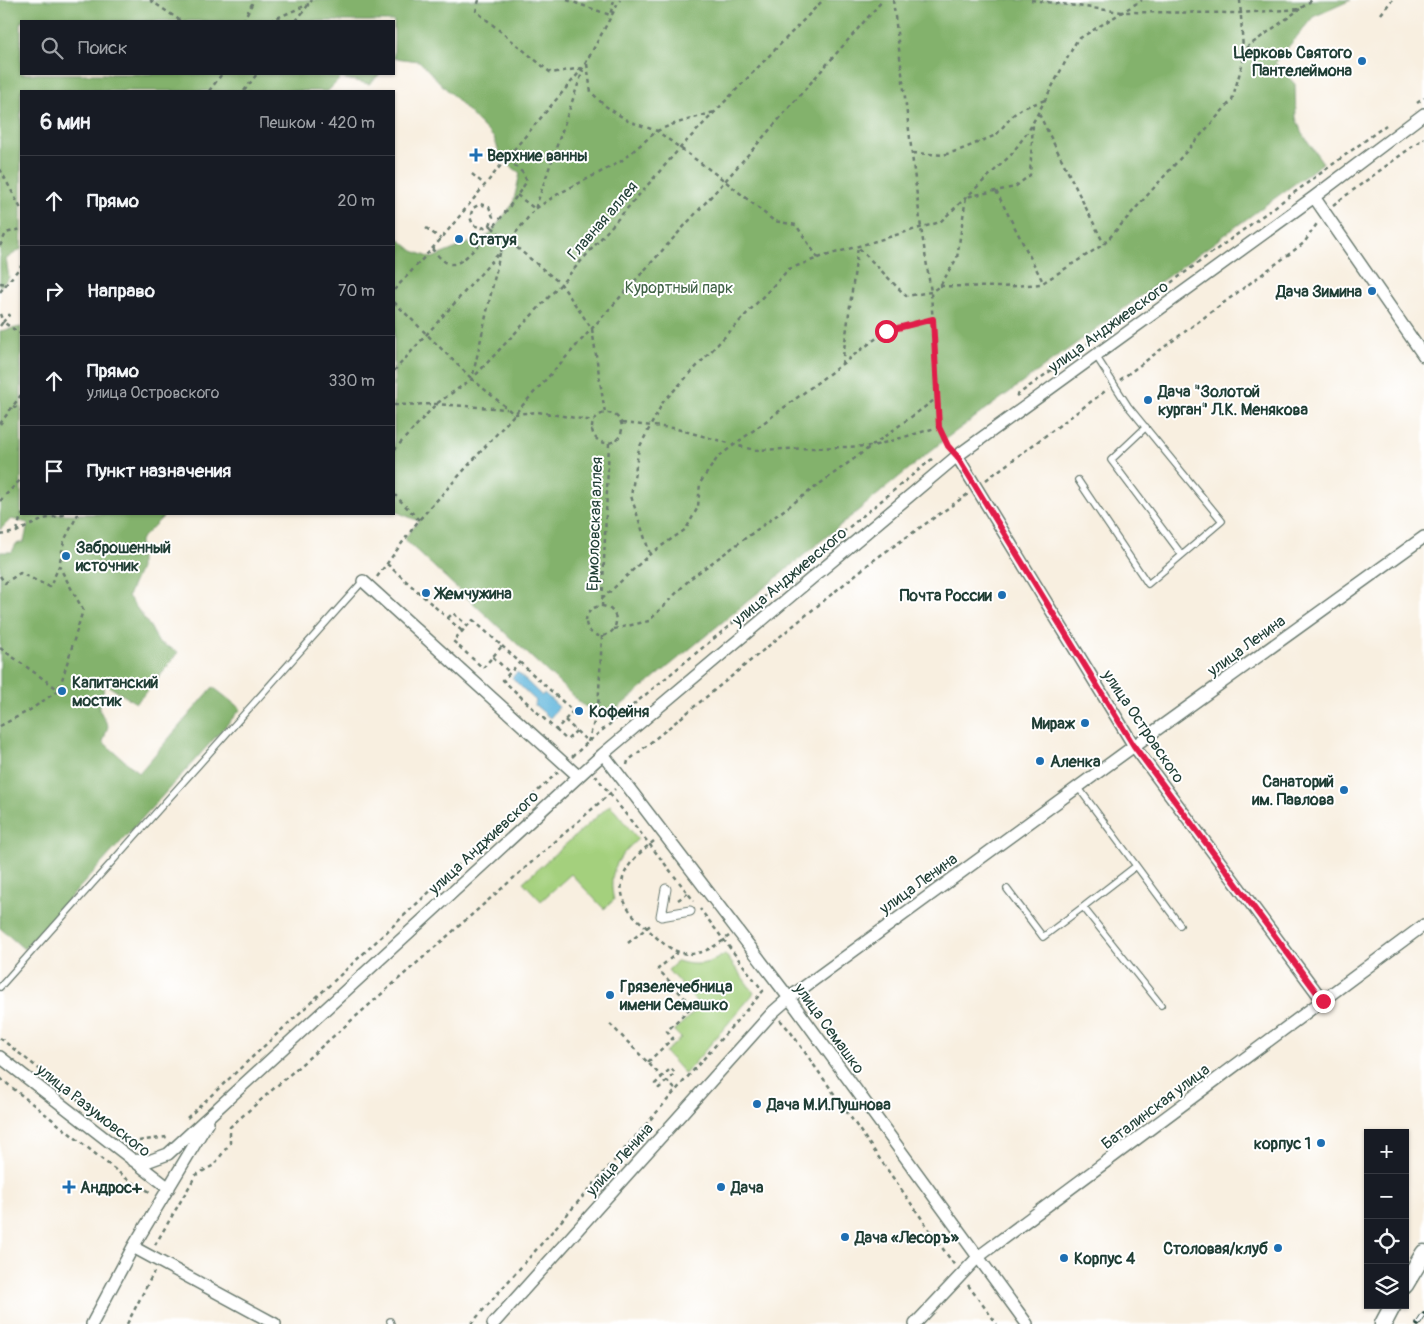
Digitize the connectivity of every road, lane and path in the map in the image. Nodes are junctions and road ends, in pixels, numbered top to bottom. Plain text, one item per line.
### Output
1 (150, 0) edge
2 (254, 0) edge
3 (312, 0) edge
4 (479, 0) edge
5 (567, 0) edge
6 (614, 0) edge
7 (620, 0) edge
8 (824, 0) edge
9 (883, 0) edge
10 (893, 0) edge
11 (1030, 0) edge
12 (1142, 0) edge
13 (1240, 0) edge
14 (1312, 0) edge
15 (1392, 0) edge
16 (309, 4) junction
17 (1300, 9) junction
18 (1122, 12) junction
19 (1240, 13) junction
20 (1381, 14) dead end
21 (610, 16) junction
22 (180, 20) edge
23 (244, 20) edge
24 (272, 20) edge
25 (297, 20) edge
26 (1243, 50) junction
27 (587, 63) junction
28 (583, 68) junction
29 (221, 75) edge
30 (257, 75) edge
31 (210, 90) edge
32 (245, 90) edge
33 (1045, 100) junction
34 (715, 112) junction
35 (1038, 113) junction
36 (1424, 114) edge
37 (1034, 122) junction
38 (657, 131) junction
39 (1424, 138) edge
40 (680, 148) junction
41 (913, 153) junction
42 (506, 159) junction
43 (0, 169) edge
44 (472, 174) dead end
45 (725, 181) junction
46 (1306, 184) dead end
47 (485, 185) junction
48 (996, 191) junction
49 (517, 195) junction
50 (966, 197) junction
51 (1314, 197) junction
52 (469, 205) junction
53 (20, 207) edge
54 (473, 208) junction
55 (535, 209) junction
56 (1324, 211) junction
57 (490, 225) junction
58 (426, 228) dead end
59 (493, 228) junction
60 (921, 228) junction
61 (20, 229) edge
62 (441, 239) junction
63 (509, 241) junction
64 (1104, 244) junction
65 (0, 246) edge
66 (858, 246) junction
67 (432, 249) junction
68 (501, 251) junction
69 (818, 258) junction
70 (20, 267) edge
71 (1043, 282) junction
72 (0, 283) edge
73 (7, 284) junction
74 (561, 284) junction
75 (940, 286) junction
76 (395, 289) edge
77 (1, 291) edge
78 (931, 292) junction
79 (6, 294) dead end
80 (395, 303) edge
81 (0, 314) edge
82 (10, 314) dead end
83 (933, 319) junction
84 (3, 322) junction
85 (0, 326) edge
86 (592, 329) junction
87 (20, 333) edge
88 (427, 334) junction
89 (1096, 356) junction
90 (1424, 356) edge
91 (842, 365) junction
92 (395, 370) edge
93 (472, 379) junction
94 (1114, 384) junction
95 (20, 396) edge
96 (938, 398) junction
97 (1011, 400) dead end
98 (436, 404) junction
99 (395, 405) edge
100 (13, 406) junction
101 (508, 409) junction
102 (20, 410) edge
103 (605, 413) junction
104 (514, 414) junction
105 (594, 421) junction
106 (622, 423) junction
107 (0, 424) edge
108 (650, 426) junction
109 (939, 427) junction
110 (1146, 427) junction
111 (609, 443) junction
112 (735, 445) junction
113 (874, 446) junction
114 (395, 449) edge
115 (957, 456) junction
116 (932, 459) dead end
117 (20, 480) edge
118 (1078, 480) dead end
119 (976, 488) junction
120 (395, 495) edge
121 (0, 501) edge
122 (23, 515) edge
123 (63, 515) edge
124 (77, 515) edge
125 (419, 520) junction
126 (17, 532) junction
127 (0, 535) edge
128 (1424, 538) edge
129 (650, 554) junction
130 (1182, 555) junction
131 (387, 564) junction
132 (59, 566) junction
133 (0, 576) edge
134 (366, 584) junction
135 (602, 599) junction
136 (602, 607) junction
137 (448, 618) junction
138 (468, 626) junction
139 (614, 629) junction
140 (463, 632) junction
141 (602, 636) junction
142 (502, 646) junction
143 (0, 648) edge
144 (493, 657) junction
145 (520, 662) junction
146 (510, 673) junction
147 (59, 690) junction
148 (565, 720) junction
149 (0, 726) edge
150 (556, 730) junction
151 (576, 731) junction
152 (588, 742) junction
153 (1134, 746) junction
154 (603, 754) junction
155 (565, 765) junction
156 (589, 767) junction
157 (578, 776) junction
158 (624, 782) junction
159 (1078, 787) junction
160 (611, 794) junction
161 (1136, 866) junction
162 (666, 889) dead end
163 (1007, 889) dead end
164 (688, 893) junction
165 (678, 900) dead end
166 (1083, 907) junction
167 (690, 911) dead end
168 (1180, 925) dead end
169 (1424, 925) edge
170 (647, 929) dead end
171 (628, 943) dead end
172 (678, 952) dead end
173 (0, 986) edge
174 (758, 996) junction
175 (789, 998) junction
176 (1323, 1001) junction
177 (1161, 1005) dead end
178 (773, 1012) junction
179 (610, 1024) dead end
180 (0, 1038) edge
181 (0, 1057) edge
182 (648, 1062) junction
183 (662, 1077) junction
184 (0, 1078) edge
185 (667, 1081) junction
186 (676, 1090) junction
187 (85, 1106) dead end
188 (214, 1112) junction
189 (187, 1118) dead end
190 (173, 1131) dead end
191 (124, 1137) dead end
192 (132, 1160) junction
193 (169, 1188) junction
194 (149, 1200) dead end
195 (133, 1247) junction
196 (1424, 1253) edge
197 (978, 1257) junction
198 (160, 1262) junction
199 (961, 1274) junction
200 (1409, 1278) edge
201 (1392, 1309) edge
202 (92, 1324) edge
203 (127, 1324) edge
204 (275, 1324) edge
205 (471, 1324) edge
206 (493, 1324) edge
207 (915, 1324) edge
208 (997, 1324) edge
209 (1027, 1324) edge
210 (1383, 1324) edge

1 - 22 path
2 - 23 path
3 - 16 path
4 - 28 path
5 - 21 path
6 - 21 path
7 - 21 path
8 - 34 path, Главная аллея
9 - 45 path
10 - 41 path
11 - 18 path
12 - 18 path
13 - 19 path
14 - 17 path
15 - 20 path
16 - 24 path
16 - 25 path
17 - 19 path
17 - 26 path
18 - 19 path
18 - 33 path
19 - 26 path
21 - 27 path
26 - 64 path
27 - 28 path
27 - 38 path
28 - 42 path
28 - 55 path
29 - 31 path
30 - 32 path
33 - 35 path
33 - 41 path
34 - 38 path
34 - 40 path, Главная аллея
35 - 37 path
35 - 64 path
36 - 51 street, улица Анджиевского
37 - 48 path
37 - 50 path
38 - 40 path
38 - 55 path
39 - 56 path
40 - 45 path
40 - 74 path, Главная аллея
41 - 60 path
42 - 47 path
42 - 49 path
43 - 53 path
44 - 47 path
45 - 69 path
45 - 86 path
46 - 97 path
47 - 52 path
48 - 50 path
48 - 71 path
49 - 55 path
49 - 59 path
50 - 60 path
50 - 75 path
51 - 56 street
51 - 89 street, улица Анджиевского
52 - 54 path
52 - 62 path
54 - 57 path
54 - 57 path
55 - 63 path
56 - 90 street
56 - 94 path
57 - 59 path
58 - 62 path
59 - 63 path
59 - 67 path
60 - 66 path
60 - 78 path
61 - 65 path
62 - 67 path
63 - 68 path
63 - 74 path
64 - 71 path
66 - 69 path
66 - 78 path
66 - 91 path
67 - 76 path
68 - 88 path
68 - 93 path
69 - 108 path
70 - 73 path
71 - 75 path
72 - 73 path
73 - 77 path
74 - 86 path
74 - 93 path, Главная аллея
75 - 78 path
77 - 79 path
78 - 83 path
80 - 88 path
81 - 84 path
82 - 84 path
83 - 91 path
83 - 96 path
84 - 85 path
84 - 87 path
86 - 103 path
86 - 104 path
88 - 92 path
88 - 93 path
89 - 94 lane
89 - 115 street, улица Анджиевского
91 - 112 path
93 - 98 path, Главная аллея
93 - 101 path
94 - 110 lane
94 - 119 path
95 - 100 path
96 - 109 path
96 - 113 path
98 - 99 path
98 - 101 path
98 - 114 path, Главная аллея
100 - 102 path
100 - 107 path
101 - 104 path
103 - 105 path
103 - 106 path
104 - 105 path
104 - 125 path
105 - 111 path
106 - 108 path
106 - 111 path
108 - 112 path
108 - 129 path
109 - 113 path
109 - 115 path
110 - 130 lane
110 - 130 lane
111 - 135 path, Ермоловская аллея
112 - 113 path
112 - 129 path
113 - 139 path
115 - 119 street, улица Островского
115 - 154 street, улица Анджиевского
116 - 152 path
117 - 121 path
118 - 130 lane
119 - 153 street, улица Островского
119 - 158 path
120 - 125 path
122 - 126 path
123 - 126 path
124 - 132 path
125 - 131 path
126 - 127 path
128 - 153 street, улица Ленина
129 - 135 path
131 - 134 path
131 - 137 path
132 - 133 path
132 - 147 path
134 - 155 street
134 - 173 lane
135 - 136 path, Ермоловская аллея
136 - 139 path
136 - 141 path
137 - 138 path
137 - 140 path
138 - 140 path
138 - 142 path
139 - 141 path
140 - 144 path
141 - 152 path
142 - 144 path
142 - 145 path
143 - 147 path
144 - 146 path
145 - 146 path
145 - 148 path
146 - 150 path
147 - 149 path
148 - 150 path
148 - 151 path
150 - 151 path
151 - 152 path
152 - 155 path
153 - 159 street, улица Ленина
153 - 176 street, улица Островского
154 - 156 street, улица Анджиевского
154 - 158 street, улица Семашко
155 - 157 street
155 - 189 path
156 - 157 street, улица Анджиевского
156 - 160 path
157 - 188 street, улица Анджиевского
158 - 160 path
158 - 175 street, улица Семашко
159 - 161 lane
159 - 175 street, улица Ленина
160 - 164 path
160 - 198 path
161 - 166 lane
161 - 168 lane
162 - 167 street
163 - 166 lane
164 - 165 path
164 - 174 path
166 - 177 lane
169 - 176 street, Баталинская улица
170 - 171 path
172 - 182 path
174 - 178 path
174 - 186 path
175 - 178 street, улица Ленина
175 - 197 street, улица Семашко
176 - 197 street, Баталинская улица
178 - 199 path
178 - 206 street, улица Ленина
179 - 182 path
180 - 187 path
181 - 192 street, улица Разумовского
182 - 183 path
183 - 185 path
183 - 185 path
184 - 194 path
185 - 186 path
186 - 205 path
188 - 192 street, улица Анджиевского
188 - 193 street, улица Анджиевского
190 - 191 path
192 - 193 street, улица Разумовского
193 - 195 street, улица Анджиевского
195 - 198 street
195 - 202 street, улица Анджиевского
196 - 200 main road
197 - 199 street, Баталинская улица
197 - 209 street, улица Семашко
198 - 203 path
198 - 204 street
199 - 207 street, Баталинская улица
199 - 208 path
201 - 210 main road

